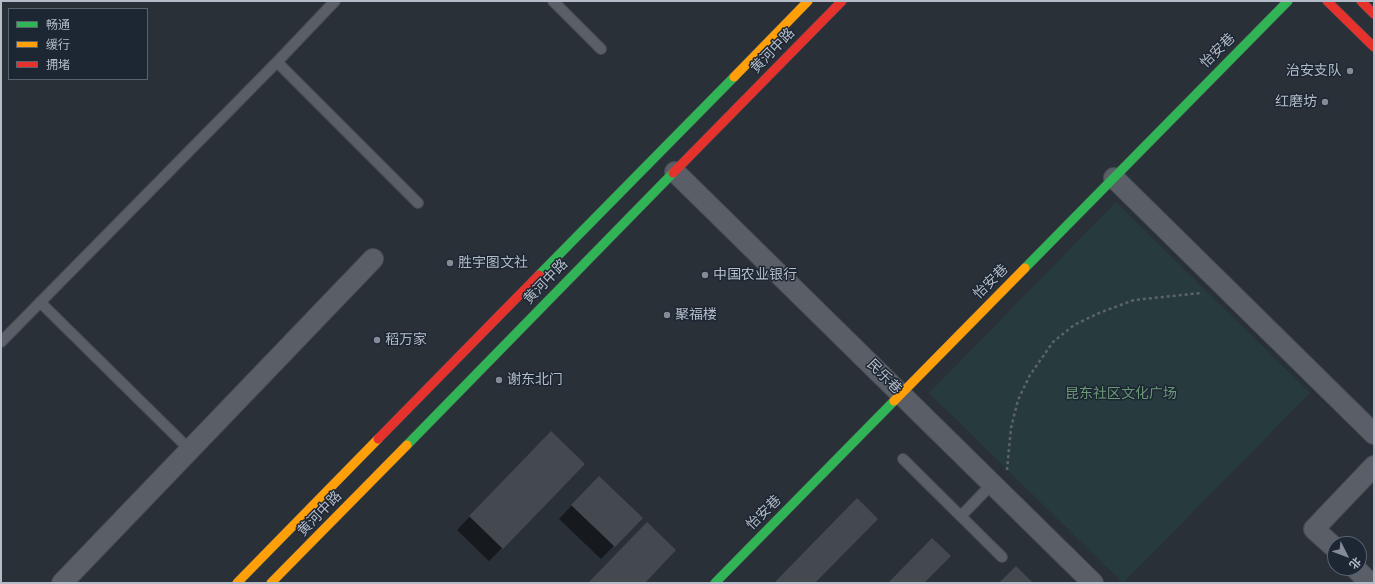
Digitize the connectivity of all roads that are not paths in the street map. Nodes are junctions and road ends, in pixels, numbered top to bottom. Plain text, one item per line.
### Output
1 (335, 1) edge
2 (553, 1) edge
3 (808, 1) edge
4 (842, 1) edge
5 (1288, 1) edge
6 (1328, 1) edge
7 (1361, 1) edge
8 (1374, 14) edge
9 (1374, 47) edge
10 (601, 49) dead end
11 (277, 62) junction
12 (674, 172) junction
13 (1114, 178) junction
14 (418, 203) dead end
15 (373, 259) dead end
16 (40, 302) junction
17 (1, 342) edge
18 (901, 394) junction
19 (1374, 434) edge
20 (190, 450) junction
21 (903, 459) dead end
22 (1374, 466) edge
23 (992, 484) junction
24 (961, 516) junction
25 (1327, 540) edge
26 (1002, 557) dead end
27 (62, 583) edge
28 (237, 583) edge
29 (271, 583) edge
30 (715, 583) edge
31 (1093, 583) edge

1 - 11 lane
2 - 10 lane
3 - 28 main road, 黄河中路
4 - 12 main road, 黄河中路
5 - 13 main road, 怡安巷
6 - 9 main road
7 - 8 main road
11 - 14 lane
11 - 16 lane
12 - 18 street, 民乐巷
12 - 29 main road, 黄河中路
13 - 18 main road, 怡安巷
13 - 19 street
15 - 20 street
16 - 17 lane
16 - 20 lane
18 - 23 street, 民乐巷
18 - 30 main road, 怡安巷
20 - 27 street
21 - 24 lane
22 - 25 street
23 - 24 lane
23 - 31 street, 民乐巷
24 - 26 lane

